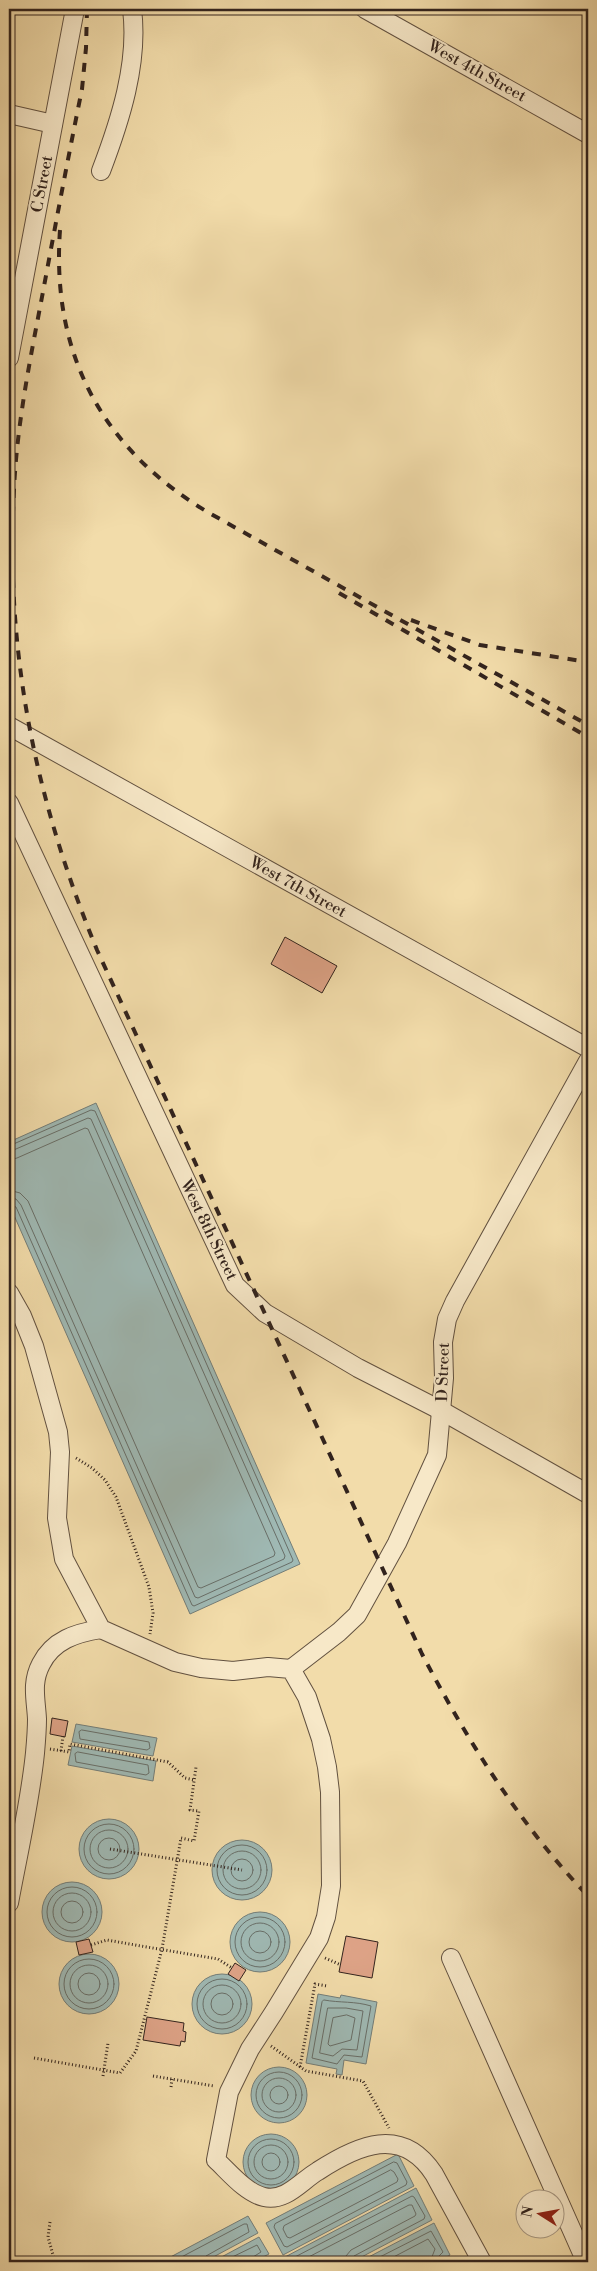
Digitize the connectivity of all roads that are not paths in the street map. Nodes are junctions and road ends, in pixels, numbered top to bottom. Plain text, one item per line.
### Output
1 (75, 9) edge
2 (132, 9) edge
3 (365, 9) edge
4 (9, 114) edge
5 (54, 124) junction
6 (588, 134) edge
7 (101, 171) dead end
8 (9, 358) edge
9 (9, 726) edge
10 (9, 803) edge
11 (588, 1048) edge
12 (588, 1061) edge
13 (9, 1293) edge
14 (442, 1411) junction
15 (588, 1494) edge
16 (101, 1629) junction
17 (291, 1669) junction
18 (9, 1903) edge
19 (451, 1958) dead end
20 (482, 2262) edge
21 (586, 2262) edge

1 - 5 street, C Street
2 - 7 street
3 - 6 street, West 4th Street
4 - 5 street
5 - 8 street, C Street
9 - 11 street, West 7th Street
10 - 14 street, West 8th Street
12 - 14 street, D Street
13 - 16 street
14 - 15 street, West 8th Street
14 - 17 street, D Street
16 - 17 street
16 - 18 street
17 - 20 street
19 - 21 street

